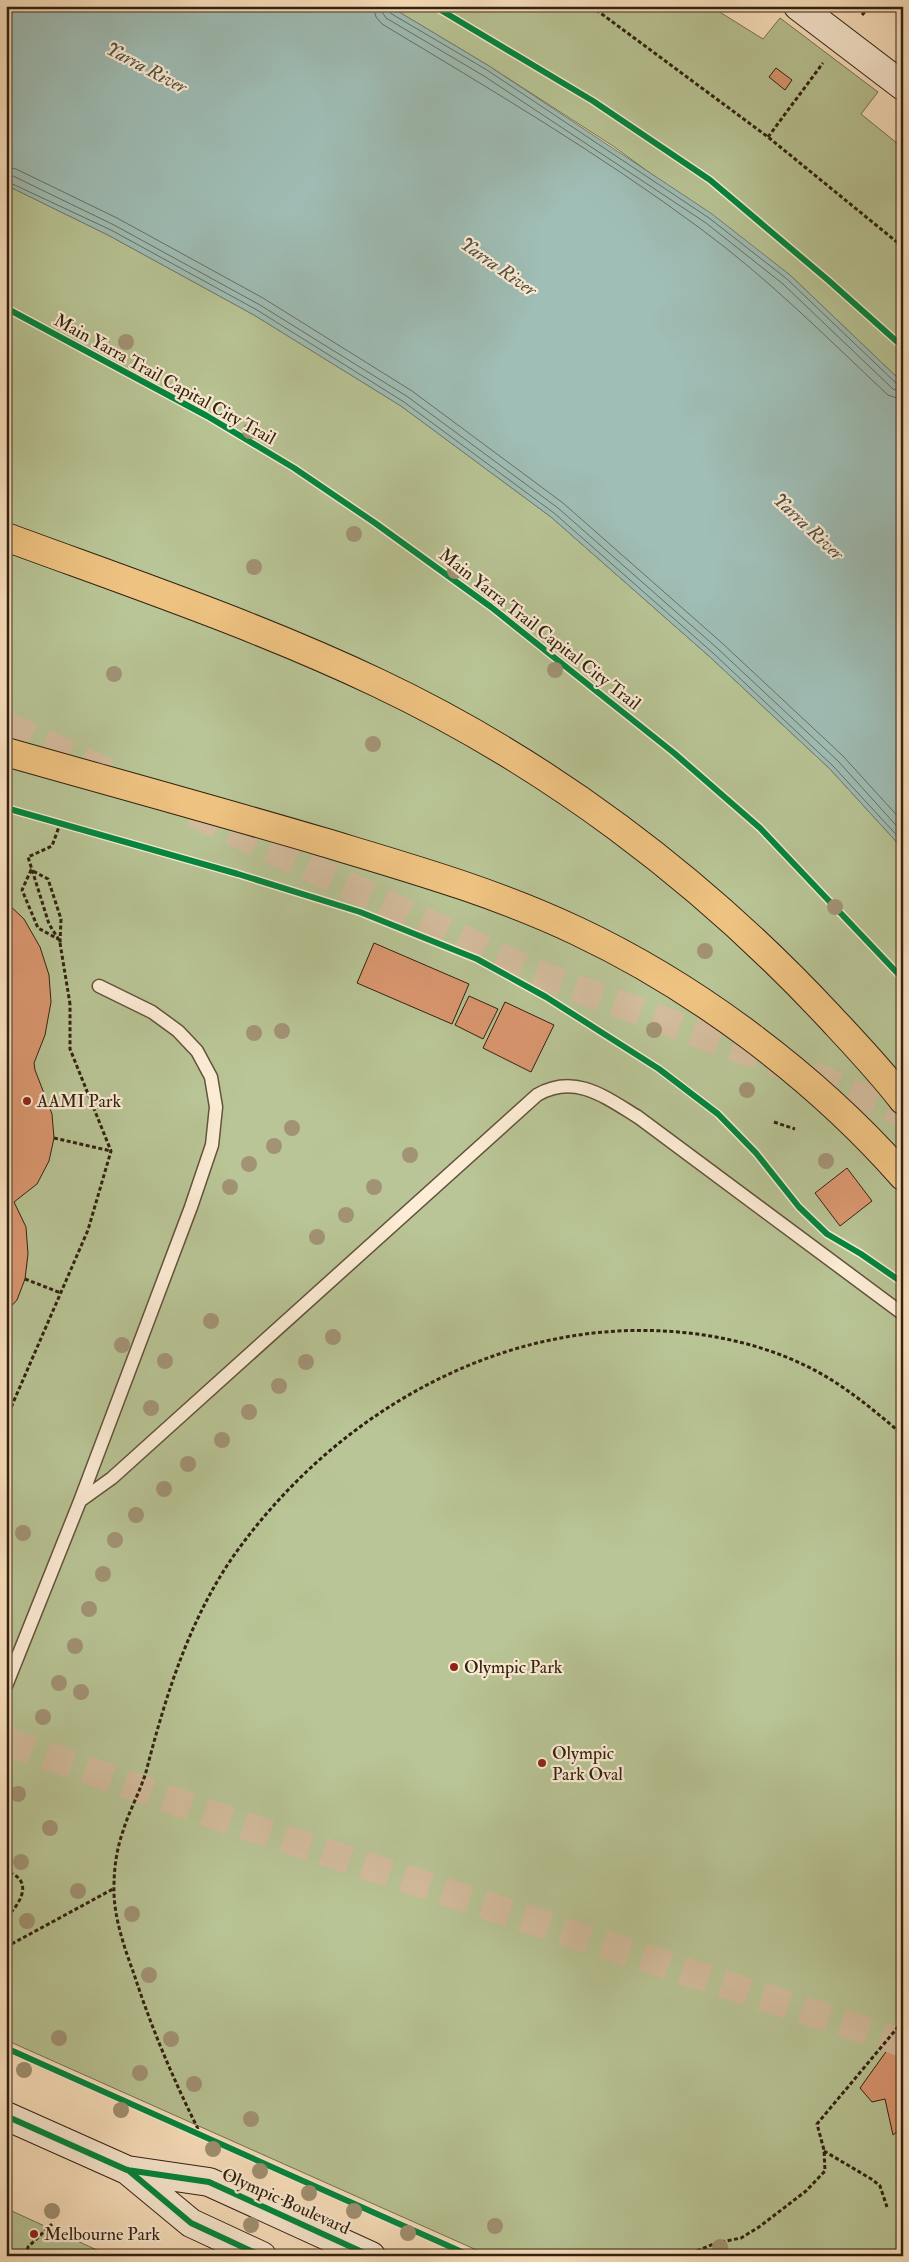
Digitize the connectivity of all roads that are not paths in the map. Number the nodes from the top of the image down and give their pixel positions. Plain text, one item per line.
1 (798, 6) edge
2 (903, 86) edge
3 (6, 537) edge
4 (6, 752) edge
5 (99, 986) dead end
6 (903, 1100) edge
7 (903, 1176) edge
8 (903, 1314) edge
9 (80, 1501) junction
10 (6, 1686) edge
11 (6, 2116) edge
12 (127, 2170) junction
13 (262, 2256) edge
14 (371, 2256) edge

1 - 2 main road
3 - 6 highway
4 - 7 highway
5 - 9 lane
8 - 9 lane
9 - 10 lane
11 - 12 main road, Olympic Boulevard
12 - 13 main road, Olympic Boulevard
12 - 14 main road, Olympic Boulevard

